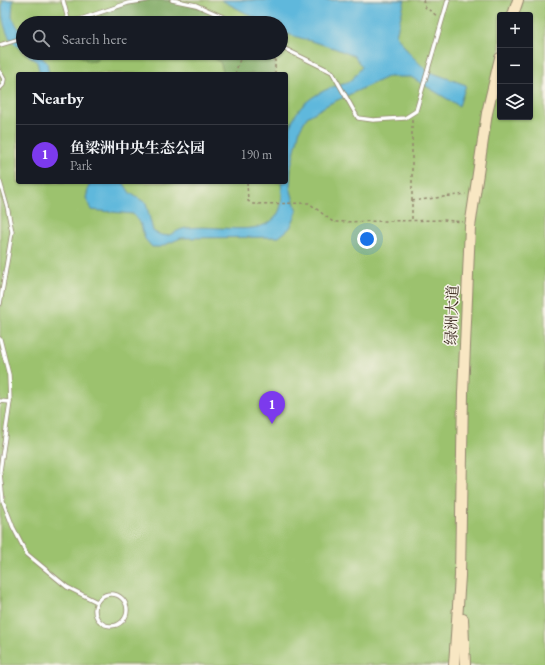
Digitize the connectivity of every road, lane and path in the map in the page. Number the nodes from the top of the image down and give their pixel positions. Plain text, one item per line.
1 (63, 0) edge
2 (147, 0) edge
3 (172, 0) edge
4 (423, 0) edge
5 (448, 0) edge
6 (518, 0) edge
7 (513, 12) edge
8 (67, 16) edge
9 (90, 16) edge
10 (221, 16) edge
11 (442, 19) junction
12 (16, 40) edge
13 (0, 45) edge
14 (288, 50) edge
15 (240, 60) edge
16 (275, 60) edge
17 (497, 71) edge
18 (0, 72) edge
19 (236, 72) edge
20 (275, 72) edge
21 (0, 88) edge
22 (412, 114) junction
23 (0, 182) edge
24 (247, 184) edge
25 (475, 193) junction
26 (412, 201) junction
27 (412, 220) junction
28 (470, 224) junction
29 (0, 304) edge
30 (0, 339) edge
31 (0, 401) edge
32 (10, 402) junction
33 (0, 471) edge
34 (0, 474) edge
35 (460, 576) junction
36 (97, 602) junction
37 (454, 665) edge
38 (465, 665) edge

1 - 8 lane
2 - 9 lane
3 - 10 lane
4 - 11 path
5 - 11 lane
6 - 7 main road
11 - 22 lane
12 - 13 lane
14 - 22 lane
15 - 19 path
16 - 20 path
17 - 25 main road, 绿洲大道
18 - 21 lane
22 - 26 path
23 - 29 lane
24 - 27 path
25 - 26 path
25 - 28 main road, 绿洲大道
26 - 27 path
27 - 28 path
28 - 35 main road, 绿洲大道
30 - 32 lane
31 - 32 lane
32 - 33 lane
34 - 36 lane
35 - 37 main road, 绿洲大道
35 - 38 main road, 绿洲大道
36 - 36 lane

